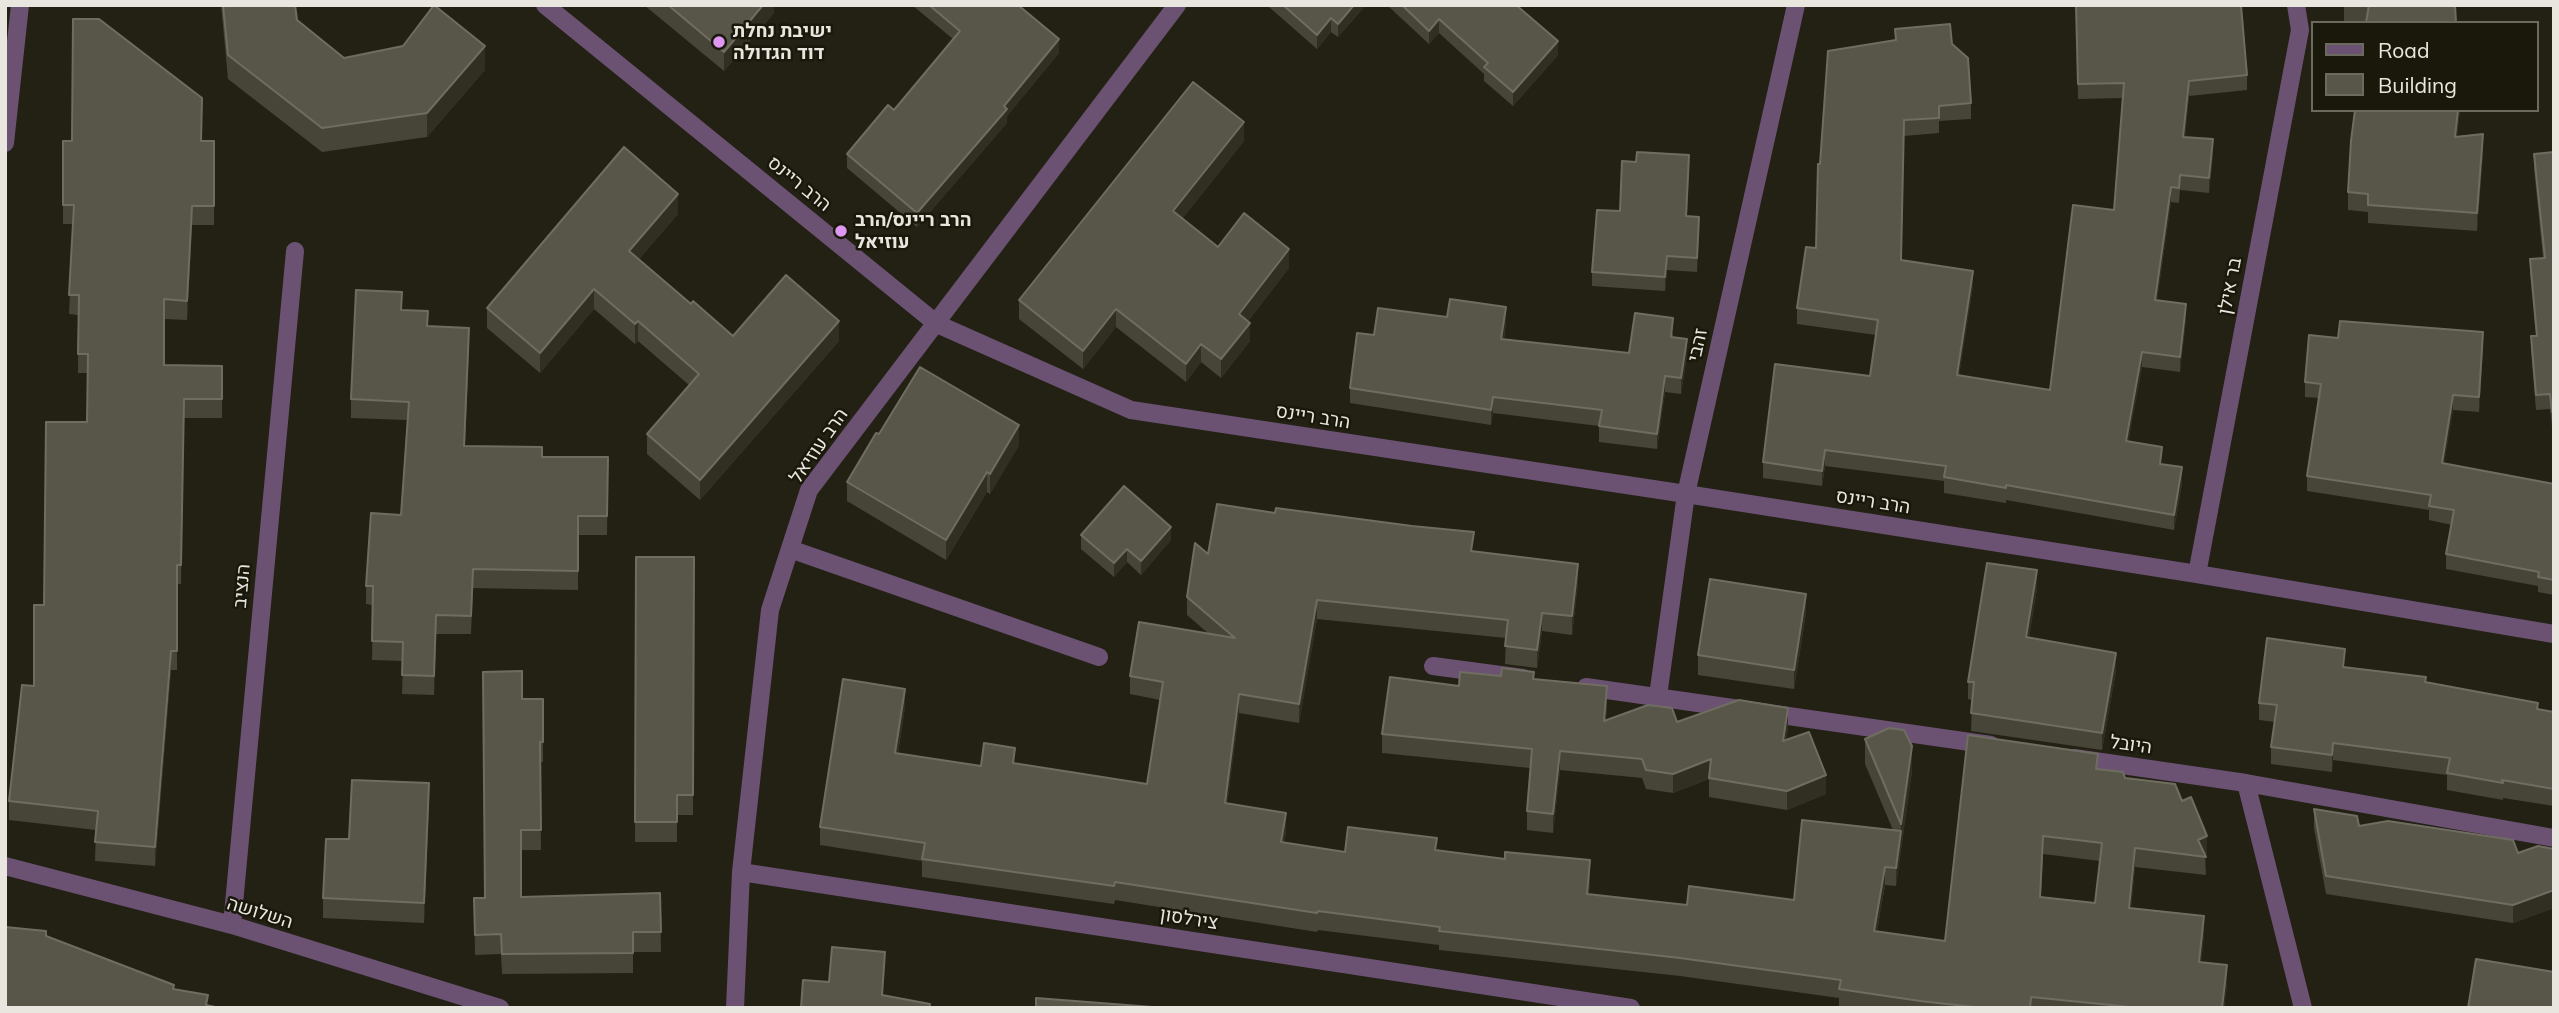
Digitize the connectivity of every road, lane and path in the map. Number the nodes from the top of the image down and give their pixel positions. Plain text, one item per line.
1 (20, 5) edge
2 (545, 5) edge
3 (1177, 5) edge
4 (1796, 5) edge
5 (2296, 5) edge
6 (5, 143) edge
7 (295, 251) dead end
8 (937, 324) junction
9 (1686, 494) junction
10 (790, 549) junction
11 (2197, 574) junction
12 (2554, 634) edge
13 (1100, 657) dead end
14 (1433, 666) dead end
15 (1539, 680) edge
16 (1565, 684) edge
17 (1658, 696) junction
18 (2014, 749) edge
19 (2055, 755) edge
20 (2246, 783) junction
21 (2554, 838) edge
22 (5, 866) edge
23 (741, 872) junction
24 (232, 925) junction
25 (440, 1000) edge
26 (500, 1008) edge
27 (734, 1008) edge
28 (1631, 1008) edge
29 (2303, 1008) edge

1 - 6 street
2 - 8 street, הרב ריינס
3 - 8 street, הרב עוזיאל
4 - 9 street, זהבי
5 - 11 street, בר אילן
7 - 24 street, הנציב
8 - 9 street, הרב ריינס
8 - 10 street, הרב עוזיאל
9 - 11 street, הרב ריינס
9 - 17 street, זהבי
10 - 13 street
10 - 23 street, הרב עוזיאל
11 - 12 street, הרב ריינס
14 - 15 street
16 - 17 street
17 - 18 street
19 - 20 street, היובל
20 - 21 street, היובל
20 - 29 street
22 - 24 street, השלושה
23 - 27 street, הרב עוזיאל
23 - 28 street, צירלסון
24 - 25 street, השלושה
25 - 26 street, השלושה

